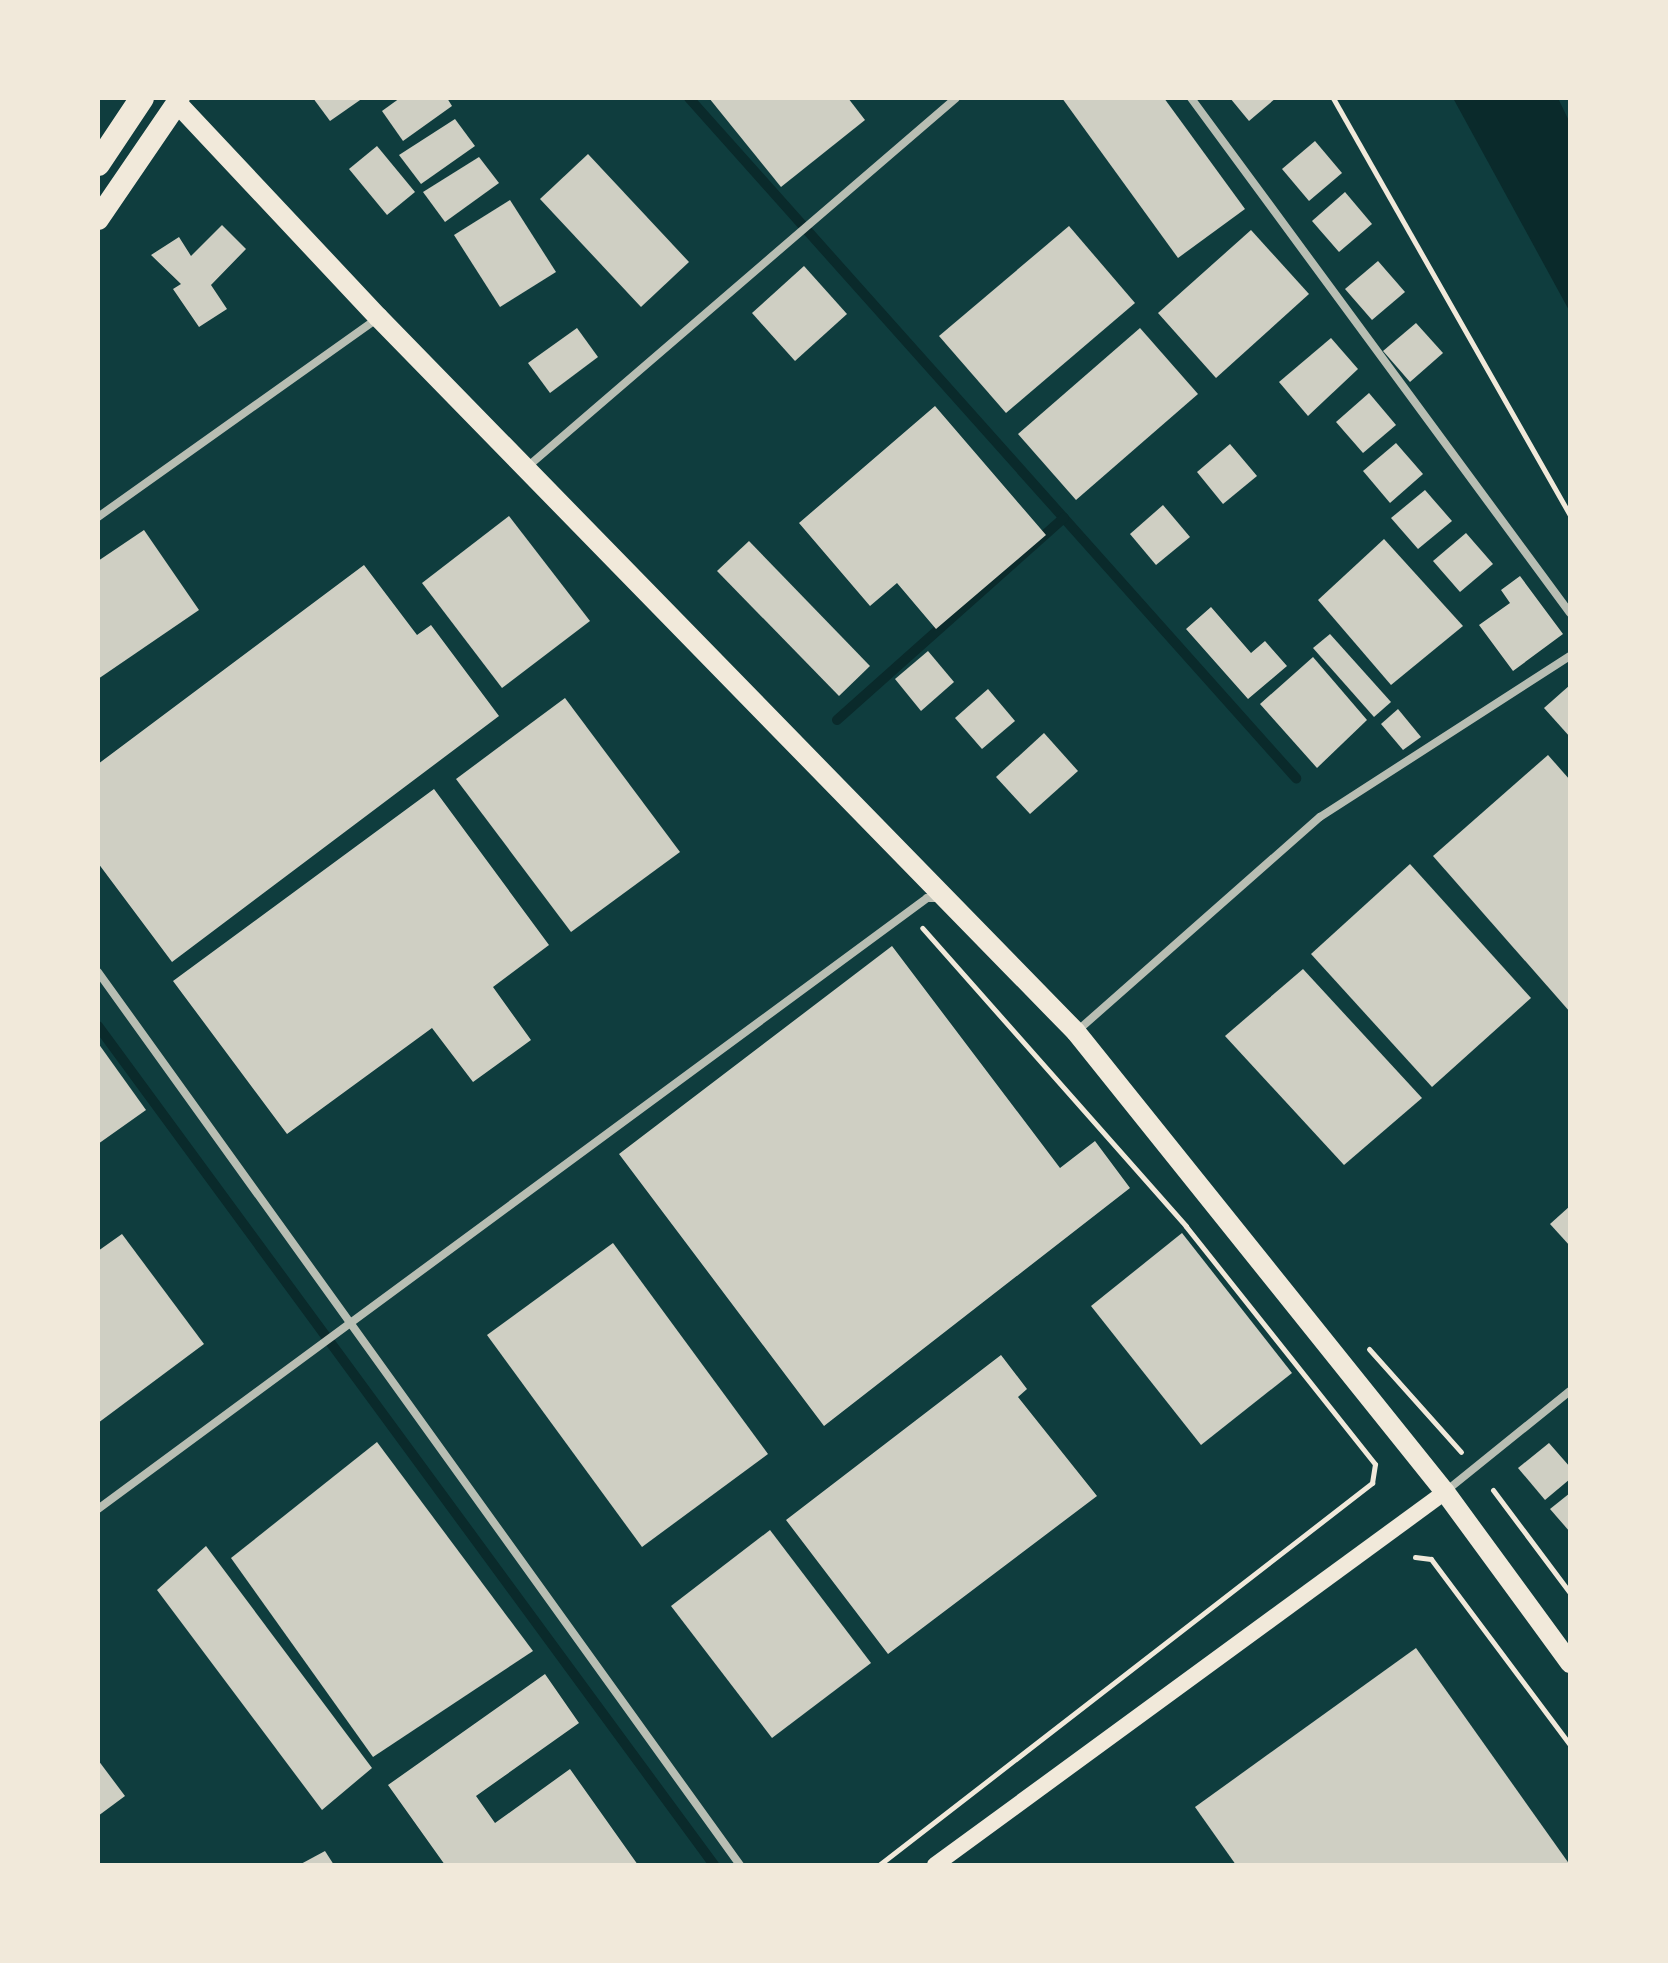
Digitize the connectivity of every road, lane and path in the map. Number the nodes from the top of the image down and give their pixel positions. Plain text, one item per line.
1 (142, 98) edge
2 (956, 98) edge
3 (1191, 98) edge
4 (1333, 98) edge
5 (176, 100) edge
6 (98, 164) edge
7 (98, 219) edge
8 (378, 317) junction
9 (526, 469) junction
10 (1570, 516) edge
11 (98, 517) edge
12 (1570, 613) edge
13 (1570, 656) edge
14 (948, 897) junction
15 (922, 928) dead end
16 (98, 972) edge
17 (1076, 1032) junction
18 (352, 1324) junction
19 (1570, 1391) edge
20 (1493, 1490) dead end
21 (1445, 1492) junction
22 (98, 1509) edge
23 (1415, 1557) dead end
24 (1570, 1593) edge
25 (1570, 1663) edge
26 (1570, 1745) edge
27 (942, 1863) edge
28 (740, 1865) edge
29 (879, 1865) edge

1 - 6 highway
2 - 9 street
3 - 12 street
4 - 10 path
5 - 7 highway
5 - 8 main road
8 - 9 main road
8 - 11 street
9 - 14 main road
13 - 17 street
14 - 17 main road
14 - 18 street
15 - 29 path
16 - 18 street
17 - 21 main road
18 - 22 street
18 - 28 street
19 - 21 street
20 - 24 path
21 - 25 main road
21 - 27 main road
23 - 26 path

